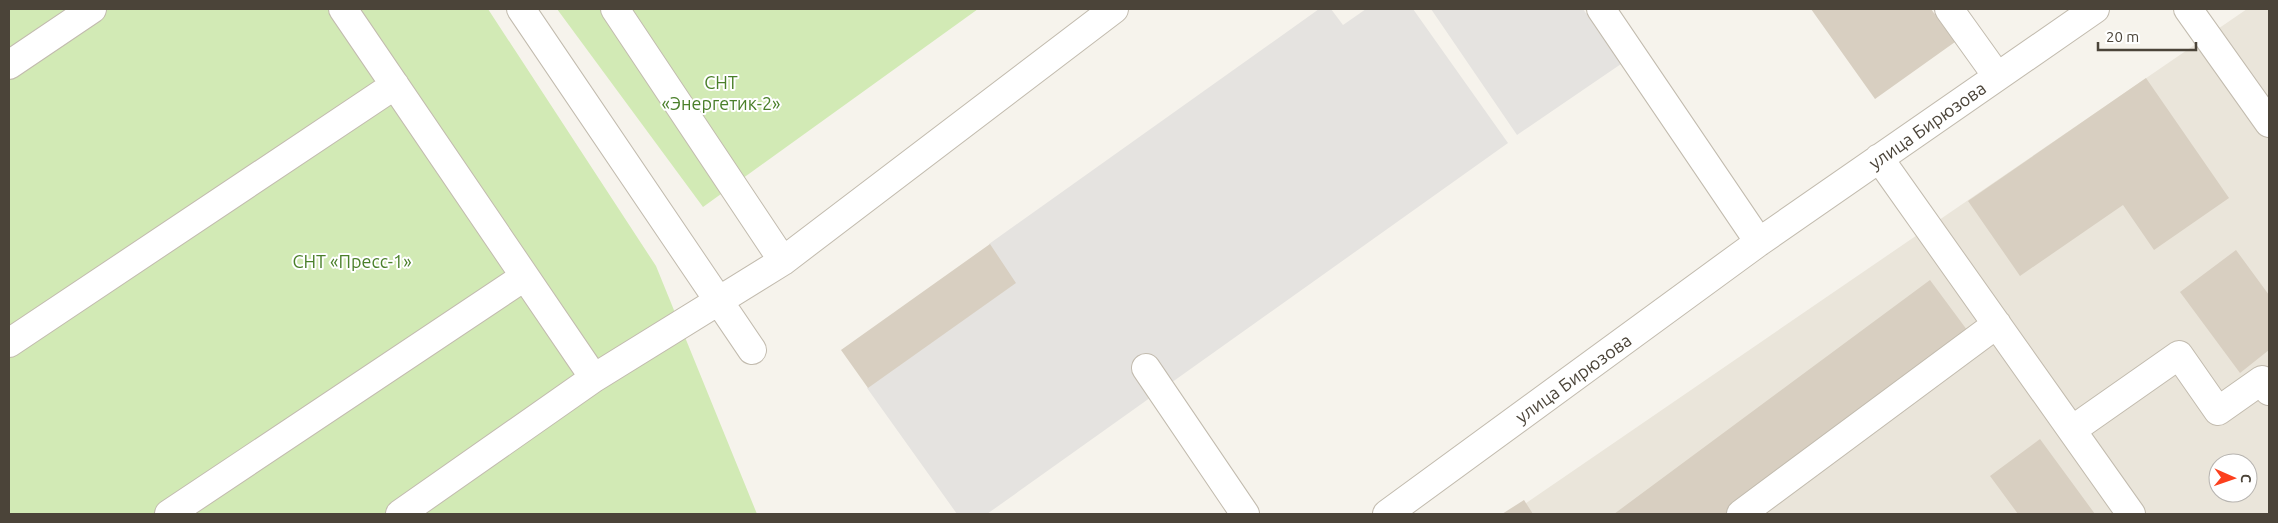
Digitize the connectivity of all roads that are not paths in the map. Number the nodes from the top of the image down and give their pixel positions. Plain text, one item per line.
1 (92, 9) edge
2 (520, 9) edge
3 (615, 9) edge
4 (1114, 9) edge
5 (1601, 9) edge
6 (1948, 9) edge
7 (2095, 9) edge
8 (2188, 9) edge
9 (347, 10) edge
10 (9, 65) edge
11 (1997, 76) junction
12 (395, 85) junction
13 (2269, 123) edge
14 (1879, 158) junction
15 (1759, 242) junction
16 (783, 261) junction
17 (524, 277) junction
18 (1997, 324) junction
19 (9, 343) edge
20 (752, 350) dead end
21 (1146, 368) dead end
22 (594, 378) junction
23 (2269, 391) edge
24 (2072, 430) junction
25 (169, 514) edge
26 (400, 514) edge
27 (1245, 514) edge
28 (1387, 514) edge
29 (1741, 514) edge
30 (2132, 514) edge

1 - 10 street
2 - 20 street
3 - 16 street
4 - 16 street
5 - 15 street
6 - 11 street
7 - 11 street, улица Бирюзова
8 - 13 street
9 - 12 street
11 - 14 street, улица Бирюзова
12 - 17 street
12 - 19 street
14 - 15 street, улица Бирюзова
14 - 18 street
15 - 28 street, улица Бирюзова
16 - 22 street
17 - 22 street
17 - 25 street
18 - 24 street
18 - 29 street
21 - 27 street
22 - 26 street
23 - 24 street
24 - 30 street

